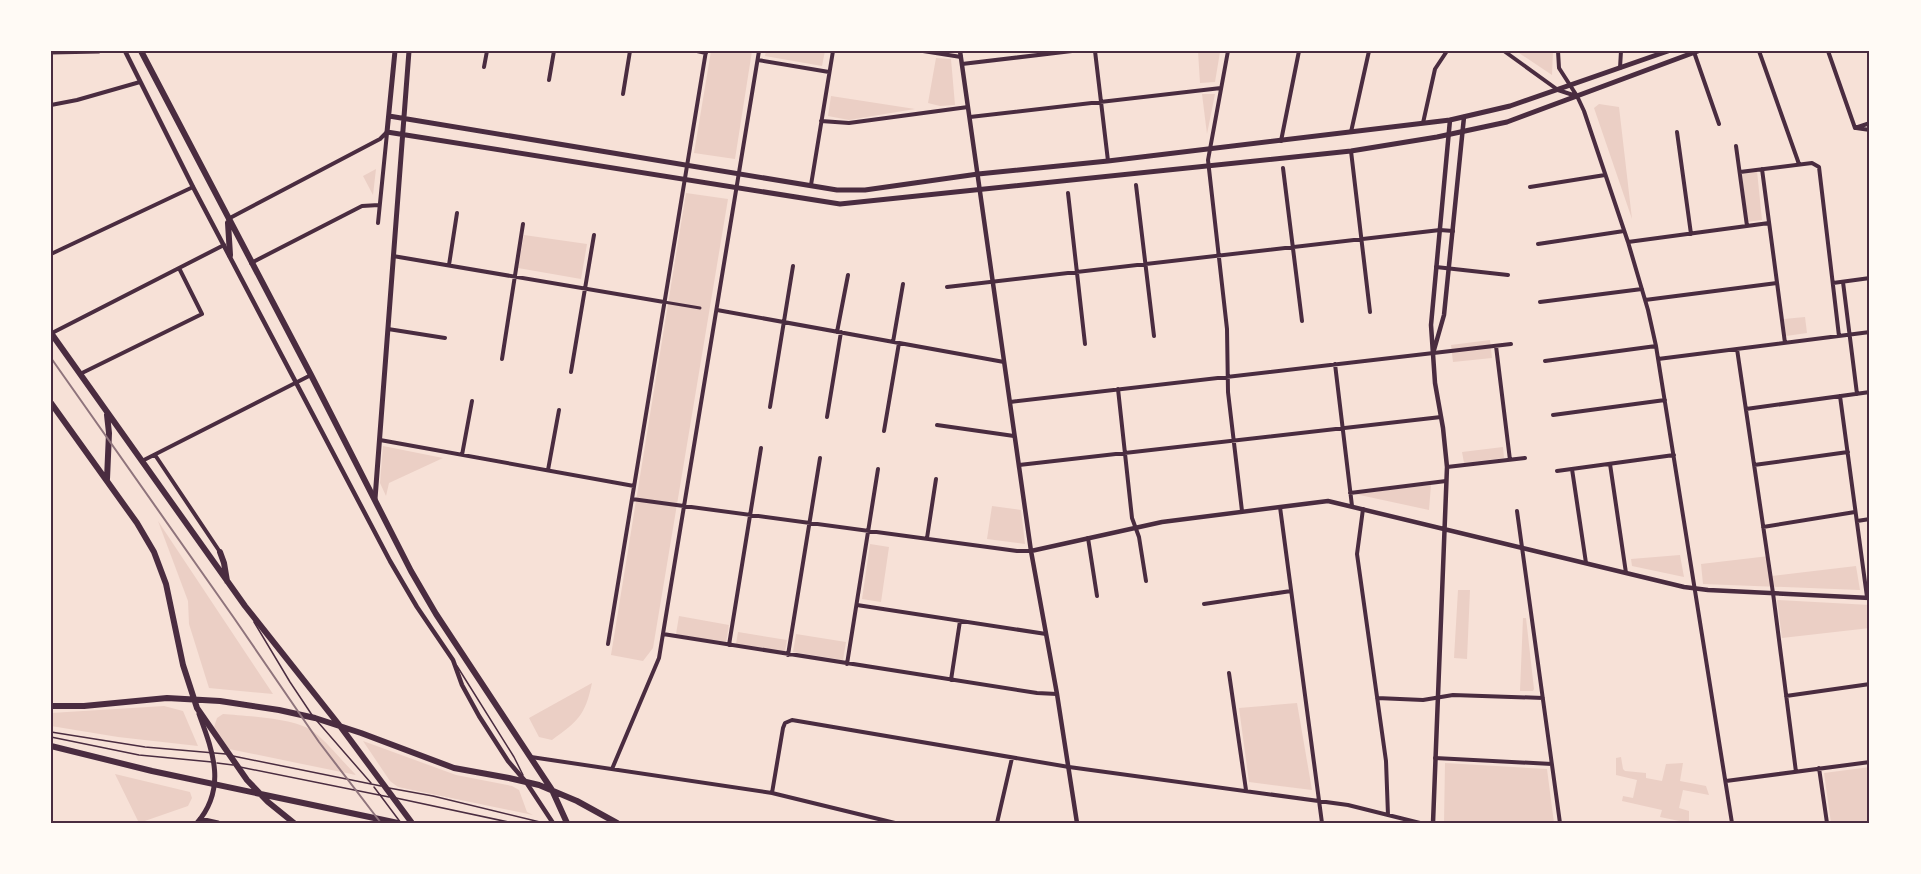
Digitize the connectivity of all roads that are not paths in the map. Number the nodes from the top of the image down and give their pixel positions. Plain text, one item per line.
1 (99, 51) edge
2 (125, 51) edge
3 (141, 51) edge
4 (395, 51) edge
5 (409, 51) edge
6 (487, 51) edge
7 (554, 51) edge
8 (630, 51) edge
9 (697, 51) edge
10 (759, 51) edge
11 (833, 51) edge
12 (923, 51) edge
13 (1020, 51) edge
14 (1072, 51) edge
15 (1095, 51) edge
16 (1228, 51) edge
17 (1299, 51) edge
18 (1369, 51) edge
19 (1447, 51) edge
20 (1504, 51) edge
21 (1558, 51) edge
22 (1621, 51) edge
23 (1668, 51) edge
24 (1759, 51) edge
25 (1828, 51) edge
26 (51, 52) edge
27 (706, 52) edge
28 (1696, 52) edge
29 (961, 54) edge
30 (1020, 57) junction
31 (758, 60) junction
32 (962, 64) junction
33 (484, 68) dead end
34 (1620, 68) junction
35 (829, 72) junction
36 (549, 80) dead end
37 (140, 82) junction
38 (1570, 86) junction
39 (1221, 88) junction
40 (1558, 90) junction
41 (623, 94) dead end
42 (1577, 96) junction
43 (1101, 102) junction
44 (51, 105) edge
45 (968, 107) junction
46 (389, 116) junction
47 (970, 117) junction
48 (1464, 117) junction
49 (403, 118) junction
50 (1450, 120) junction
51 (821, 121) junction
52 (1423, 123) junction
53 (1870, 123) edge
54 (1719, 124) dead end
55 (1855, 128) junction
56 (1870, 130) edge
57 (1463, 131) junction
58 (387, 132) junction
59 (1677, 132) dead end
60 (1350, 133) junction
61 (402, 134) junction
62 (1449, 134) junction
63 (1281, 141) junction
64 (1736, 146) dead end
65 (1209, 149) junction
66 (1351, 151) junction
67 (1108, 161) junction
68 (1799, 164) junction
69 (687, 165) junction
70 (1209, 166) junction
71 (1283, 168) dead end
72 (1762, 169) junction
73 (1740, 172) junction
74 (739, 174) junction
75 (978, 174) junction
76 (1605, 175) junction
77 (684, 180) junction
78 (1445, 184) junction
79 (811, 185) junction
80 (1136, 185) dead end
81 (1458, 186) junction
82 (193, 187) junction
83 (1530, 187) dead end
84 (736, 189) junction
85 (980, 190) junction
86 (1068, 193) dead end
87 (380, 205) junction
88 (457, 213) dead end
89 (228, 219) junction
90 (378, 223) dead end
91 (1769, 223) junction
92 (523, 224) dead end
93 (1748, 226) junction
94 (1440, 230) junction
95 (1453, 231) junction
96 (1624, 231) junction
97 (1691, 234) junction
98 (594, 235) dead end
99 (1362, 239) junction
100 (1628, 242) junction
101 (1538, 244) dead end
102 (225, 245) junction
103 (1293, 247) junction
104 (51, 254) edge
105 (230, 255) junction
106 (1219, 255) junction
107 (393, 256) junction
108 (251, 263) junction
109 (1145, 264) junction
110 (449, 265) junction
111 (794, 266) dead end
112 (1436, 267) junction
113 (179, 268) junction
114 (1449, 269) junction
115 (1077, 272) junction
116 (848, 275) dead end
117 (1508, 275) dead end
118 (515, 276) junction
119 (1870, 279) edge
120 (994, 282) junction
121 (1843, 282) junction
122 (1777, 283) junction
123 (1833, 283) junction
124 (903, 284) dead end
125 (947, 287) dead end
126 (585, 288) junction
127 (1642, 290) junction
128 (1645, 300) junction
129 (664, 302) junction
130 (1540, 302) dead end
131 (700, 308) dead end
132 (717, 310) junction
133 (1370, 312) dead end
134 (1302, 321) dead end
135 (784, 322) junction
136 (387, 329) junction
137 (839, 332) junction
138 (1870, 332) edge
139 (51, 333) edge
140 (1850, 334) junction
141 (1154, 336) dead end
142 (1839, 336) junction
143 (445, 338) dead end
144 (893, 342) junction
145 (899, 343) junction
146 (1785, 343) junction
147 (1085, 344) dead end
148 (1511, 344) dead end
149 (1496, 346) junction
150 (1656, 346) junction
151 (1737, 349) junction
152 (1433, 353) junction
153 (502, 359) dead end
154 (1658, 359) junction
155 (1545, 361) dead end
156 (1004, 362) junction
157 (1335, 364) junction
158 (571, 372) dead end
159 (80, 374) junction
160 (311, 375) junction
161 (1228, 376) junction
162 (297, 382) junction
163 (1118, 389) junction
164 (1870, 392) edge
165 (1857, 394) junction
166 (1840, 396) junction
167 (1665, 400) junction
168 (472, 401) dead end
169 (1010, 402) junction
170 (51, 403) edge
171 (770, 407) dead end
172 (1746, 409) junction
173 (559, 410) dead end
174 (106, 411) junction
175 (1553, 415) dead end
176 (827, 417) dead end
177 (1441, 417) junction
178 (938, 425) dead end
179 (1342, 428) junction
180 (884, 431) dead end
181 (1014, 436) junction
182 (379, 440) junction
183 (1234, 441) junction
184 (762, 448) dead end
185 (1848, 452) junction
186 (1124, 453) junction
187 (154, 455) junction
188 (462, 455) junction
189 (1674, 455) junction
190 (820, 458) dead end
191 (1525, 458) dead end
192 (1510, 460) junction
193 (142, 462) junction
194 (1610, 464) junction
195 (1019, 465) junction
196 (1754, 465) junction
197 (1447, 467) junction
198 (878, 469) dead end
199 (1572, 469) junction
200 (548, 470) junction
201 (1557, 471) dead end
202 (936, 479) dead end
203 (1446, 481) junction
204 (108, 482) junction
205 (634, 486) junction
206 (1350, 493) junction
207 (375, 499) junction
208 (632, 499) junction
209 (684, 506) junction
210 (1280, 506) junction
211 (1352, 506) junction
212 (1363, 508) junction
213 (1242, 511) junction
214 (1517, 511) dead end
215 (1856, 512) junction
216 (751, 515) junction
217 (1870, 519) edge
218 (1857, 521) junction
219 (809, 523) junction
220 (1135, 527) junction
221 (1763, 527) junction
222 (1445, 529) junction
223 (868, 531) junction
224 (927, 538) junction
225 (1088, 538) junction
226 (1521, 547) junction
227 (1031, 551) junction
228 (220, 552) joint
229 (1586, 563) junction
230 (1626, 573) junction
231 (227, 581) junction
232 (1146, 581) dead end
233 (1695, 589) junction
234 (1291, 591) junction
235 (1773, 593) junction
236 (1097, 596) dead end
237 (1868, 598) edge
238 (1204, 604) dead end
239 (857, 605) junction
240 (245, 606) junction
241 (960, 621) junction
242 (663, 634) junction
243 (1047, 634) junction
244 (608, 645) dead end
245 (729, 645) junction
246 (788, 655) junction
247 (453, 660) junction
248 (847, 664) junction
249 (1229, 674) dead end
250 (951, 680) junction
251 (1870, 684) edge
252 (1057, 694) junction
253 (1786, 696) junction
254 (1377, 698) junction
255 (1438, 698) junction
256 (1543, 698) junction
257 (194, 700) junction
258 (51, 706) edge
259 (197, 708) junction
260 (315, 718) junction
261 (340, 726) junction
262 (51, 732) edge
263 (51, 737) edge
264 (51, 746) edge
265 (213, 752) junction
266 (228, 755) junction
267 (531, 757) junction
268 (1012, 758) junction
269 (1435, 758) junction
270 (1870, 762) edge
271 (215, 763) junction
272 (1552, 764) junction
273 (236, 766) junction
274 (1069, 767) junction
275 (1819, 768) junction
276 (612, 769) junction
277 (1796, 771) junction
278 (1726, 781) junction
279 (526, 782) junction
280 (214, 785) junction
281 (372, 785) junction
282 (386, 787) junction
283 (552, 790) junction
284 (1246, 790) junction
285 (772, 793) junction
286 (260, 794) junction
287 (381, 796) junction
288 (394, 798) junction
289 (1319, 801) junction
290 (1388, 815) junction
291 (1398, 817) junction
292 (199, 821) edge
293 (883, 822) edge
294 (218, 823) edge
295 (294, 823) edge
296 (400, 823) edge
297 (412, 823) edge
298 (513, 823) edge
299 (544, 823) edge
300 (553, 823) edge
301 (567, 823) edge
302 (617, 823) edge
303 (895, 823) edge
304 (997, 823) edge
305 (1077, 823) edge
306 (1322, 823) edge
307 (1398, 823) edge
308 (1420, 823) edge
309 (1432, 823) edge
310 (1560, 823) edge
311 (1732, 823) edge
312 (1827, 823) edge

1 - 26 main road
2 - 37 street
3 - 89 main road
4 - 46 main road
5 - 49 main road
6 - 33 street
7 - 36 street
8 - 41 street
9 - 27 street
10 - 31 street
11 - 35 street
12 - 29 street
13 - 30 street
14 - 30 street
15 - 43 street
16 - 39 street
17 - 63 street
18 - 60 street
19 - 52 street
20 - 40 street
21 - 38 street
22 - 34 street
23 - 34 main road
24 - 68 street
25 - 55 street
27 - 69 street
28 - 42 main road
28 - 54 street
29 - 32 street
30 - 32 street
31 - 35 street
31 - 74 street
32 - 45 street
34 - 38 main road
35 - 51 street
37 - 44 street
37 - 82 street
38 - 40 main road
38 - 42 street
39 - 43 street
39 - 65 street
40 - 42 street
40 - 48 main road
42 - 57 main road
42 - 76 street
43 - 47 street
43 - 67 street
45 - 47 street
45 - 51 street
46 - 49 main road
46 - 58 main road
47 - 75 street
48 - 50 main road
48 - 57 street
49 - 61 main road
49 - 69 main road
50 - 52 main road
50 - 62 street
51 - 79 street
52 - 60 main road
53 - 55 street
55 - 56 street
57 - 62 main road
57 - 81 street
58 - 61 main road
58 - 87 street
58 - 89 street
59 - 97 street
60 - 63 main road
61 - 77 main road
61 - 107 main road
62 - 66 main road
62 - 78 street
63 - 65 main road
64 - 73 street
65 - 67 main road
65 - 70 street
66 - 70 main road
66 - 99 street
67 - 75 main road
68 - 72 street
68 - 123 street
69 - 74 main road
69 - 77 street
70 - 85 main road
70 - 106 street
71 - 103 street
72 - 73 street
72 - 91 street
73 - 93 street
74 - 79 main road
74 - 84 street
75 - 79 main road
75 - 85 street
76 - 83 street
76 - 96 street
77 - 84 main road
77 - 129 street
78 - 81 street
78 - 94 street
80 - 109 street
81 - 95 street
82 - 102 street
82 - 104 street
84 - 85 main road
84 - 132 street
85 - 120 street
86 - 115 street
87 - 90 street
87 - 108 street
88 - 110 street
89 - 105 main road
89 - 108 main road
91 - 93 street
91 - 122 street
92 - 118 street
93 - 97 street
94 - 95 street
94 - 99 street
94 - 112 street
95 - 114 street
96 - 100 street
96 - 101 street
97 - 100 street
98 - 126 street
99 - 103 street
99 - 133 street
100 - 127 street
102 - 105 street
102 - 113 street
103 - 106 street
103 - 134 street
105 - 162 street
106 - 109 street
106 - 161 street
107 - 110 street
107 - 136 main road
108 - 160 main road
109 - 115 street
109 - 141 street
110 - 118 street
111 - 135 street
112 - 114 street
112 - 152 street
113 - 139 street
113 - 159 street
114 - 117 street
114 - 152 street
115 - 120 street
115 - 147 street
116 - 137 street
118 - 126 street
118 - 153 street
119 - 121 street
120 - 125 street
120 - 156 street
121 - 123 street
121 - 140 street
122 - 128 street
122 - 146 street
123 - 142 street
124 - 144 street
126 - 129 street
126 - 158 street
127 - 128 street
127 - 130 street
128 - 150 street
129 - 131 street
129 - 205 street
132 - 135 street
132 - 209 street
135 - 137 street
135 - 171 street
136 - 143 street
136 - 182 main road
137 - 144 street
137 - 176 street
138 - 140 street
139 - 159 main road
140 - 142 street
140 - 165 street
142 - 146 street
144 - 145 street
145 - 156 street
145 - 180 street
146 - 151 street
148 - 149 street
149 - 152 street
149 - 192 street
150 - 154 street
150 - 155 street
151 - 154 street
151 - 172 street
152 - 157 street
152 - 177 street
154 - 167 street
156 - 169 street
157 - 161 street
157 - 179 street
159 - 174 main road
160 - 162 street
160 - 207 main road
161 - 163 street
161 - 183 street
162 - 187 street
162 - 247 street
163 - 169 street
163 - 186 street
164 - 165 street
165 - 166 street
166 - 172 street
166 - 185 street
167 - 175 street
167 - 189 street
168 - 188 street
169 - 181 street
170 - 204 main road
172 - 196 street
173 - 200 street
174 - 193 main road
174 - 204 main road
177 - 179 street
177 - 197 street
178 - 181 street
179 - 183 street
179 - 206 street
181 - 195 street
182 - 188 street
182 - 207 main road
183 - 186 street
183 - 213 street
184 - 216 street
185 - 196 street
185 - 215 street
186 - 195 street
186 - 220 street
187 - 193 street
187 - 228 street
188 - 200 street
189 - 194 street
189 - 233 street
190 - 219 street
191 - 192 street
192 - 197 street
193 - 231 main road
194 - 199 street
194 - 230 street
195 - 227 street
196 - 221 street
197 - 203 street
198 - 223 street
199 - 201 street
199 - 229 street
200 - 205 street
202 - 224 street
203 - 206 street
203 - 222 street
204 - 257 main road
205 - 208 street
206 - 211 street
207 - 267 main road
208 - 209 street
208 - 244 street
209 - 216 street
209 - 242 street
210 - 211 street
210 - 213 street
210 - 234 street
211 - 212 street
212 - 222 street
212 - 254 street
213 - 220 street
214 - 226 street
215 - 218 street
215 - 221 street
216 - 219 street
216 - 245 street
217 - 218 street
218 - 237 street
219 - 223 street
219 - 246 street
220 - 225 street
220 - 232 street
221 - 235 street
222 - 226 street
222 - 255 street
223 - 224 street
223 - 239 street
224 - 227 street
225 - 227 street
225 - 236 street
226 - 229 street
226 - 256 street
227 - 243 street
228 - 231 main road
229 - 230 street
230 - 233 street
231 - 240 main road
233 - 235 street
233 - 278 street
234 - 238 street
234 - 289 street
235 - 237 street
235 - 253 street
239 - 241 street
239 - 248 street
240 - 260 lane
240 - 261 main road
241 - 243 street
241 - 250 street
242 - 245 street
242 - 276 street
243 - 252 street
245 - 246 street
246 - 248 street
247 - 279 lane
247 - 279 street
248 - 250 street
249 - 284 street
250 - 252 street
251 - 253 street
252 - 274 street
253 - 277 street
254 - 255 street
254 - 290 street
255 - 256 street
255 - 269 street
256 - 272 street
257 - 258 main road
257 - 259 main road
257 - 260 main road
259 - 265 main road
259 - 266 main road
260 - 261 main road
260 - 281 lane
261 - 279 main road
261 - 282 main road
262 - 265 lane
263 - 271 lane
264 - 280 main road
265 - 266 lane
265 - 271 main road
266 - 273 main road
266 - 281 lane
267 - 276 street
267 - 283 main road
268 - 274 street
268 - 285 street
268 - 304 street
269 - 272 street
269 - 309 street
270 - 275 street
271 - 273 lane
271 - 280 main road
272 - 310 street
273 - 286 main road
273 - 287 lane
274 - 284 street
274 - 305 street
275 - 277 street
275 - 312 street
276 - 285 street
277 - 278 street
278 - 311 street
279 - 283 main road
279 - 300 street
280 - 286 main road
280 - 292 main road
281 - 282 lane
281 - 287 lane
282 - 288 main road
282 - 299 lane
283 - 301 main road
283 - 302 main road
284 - 289 street
285 - 293 street
286 - 295 main road
286 - 296 main road
287 - 288 lane
287 - 296 lane
288 - 297 main road
288 - 298 lane
289 - 290 street
289 - 306 street
290 - 291 street
291 - 307 street
291 - 308 street
292 - 294 main road
293 - 303 street

